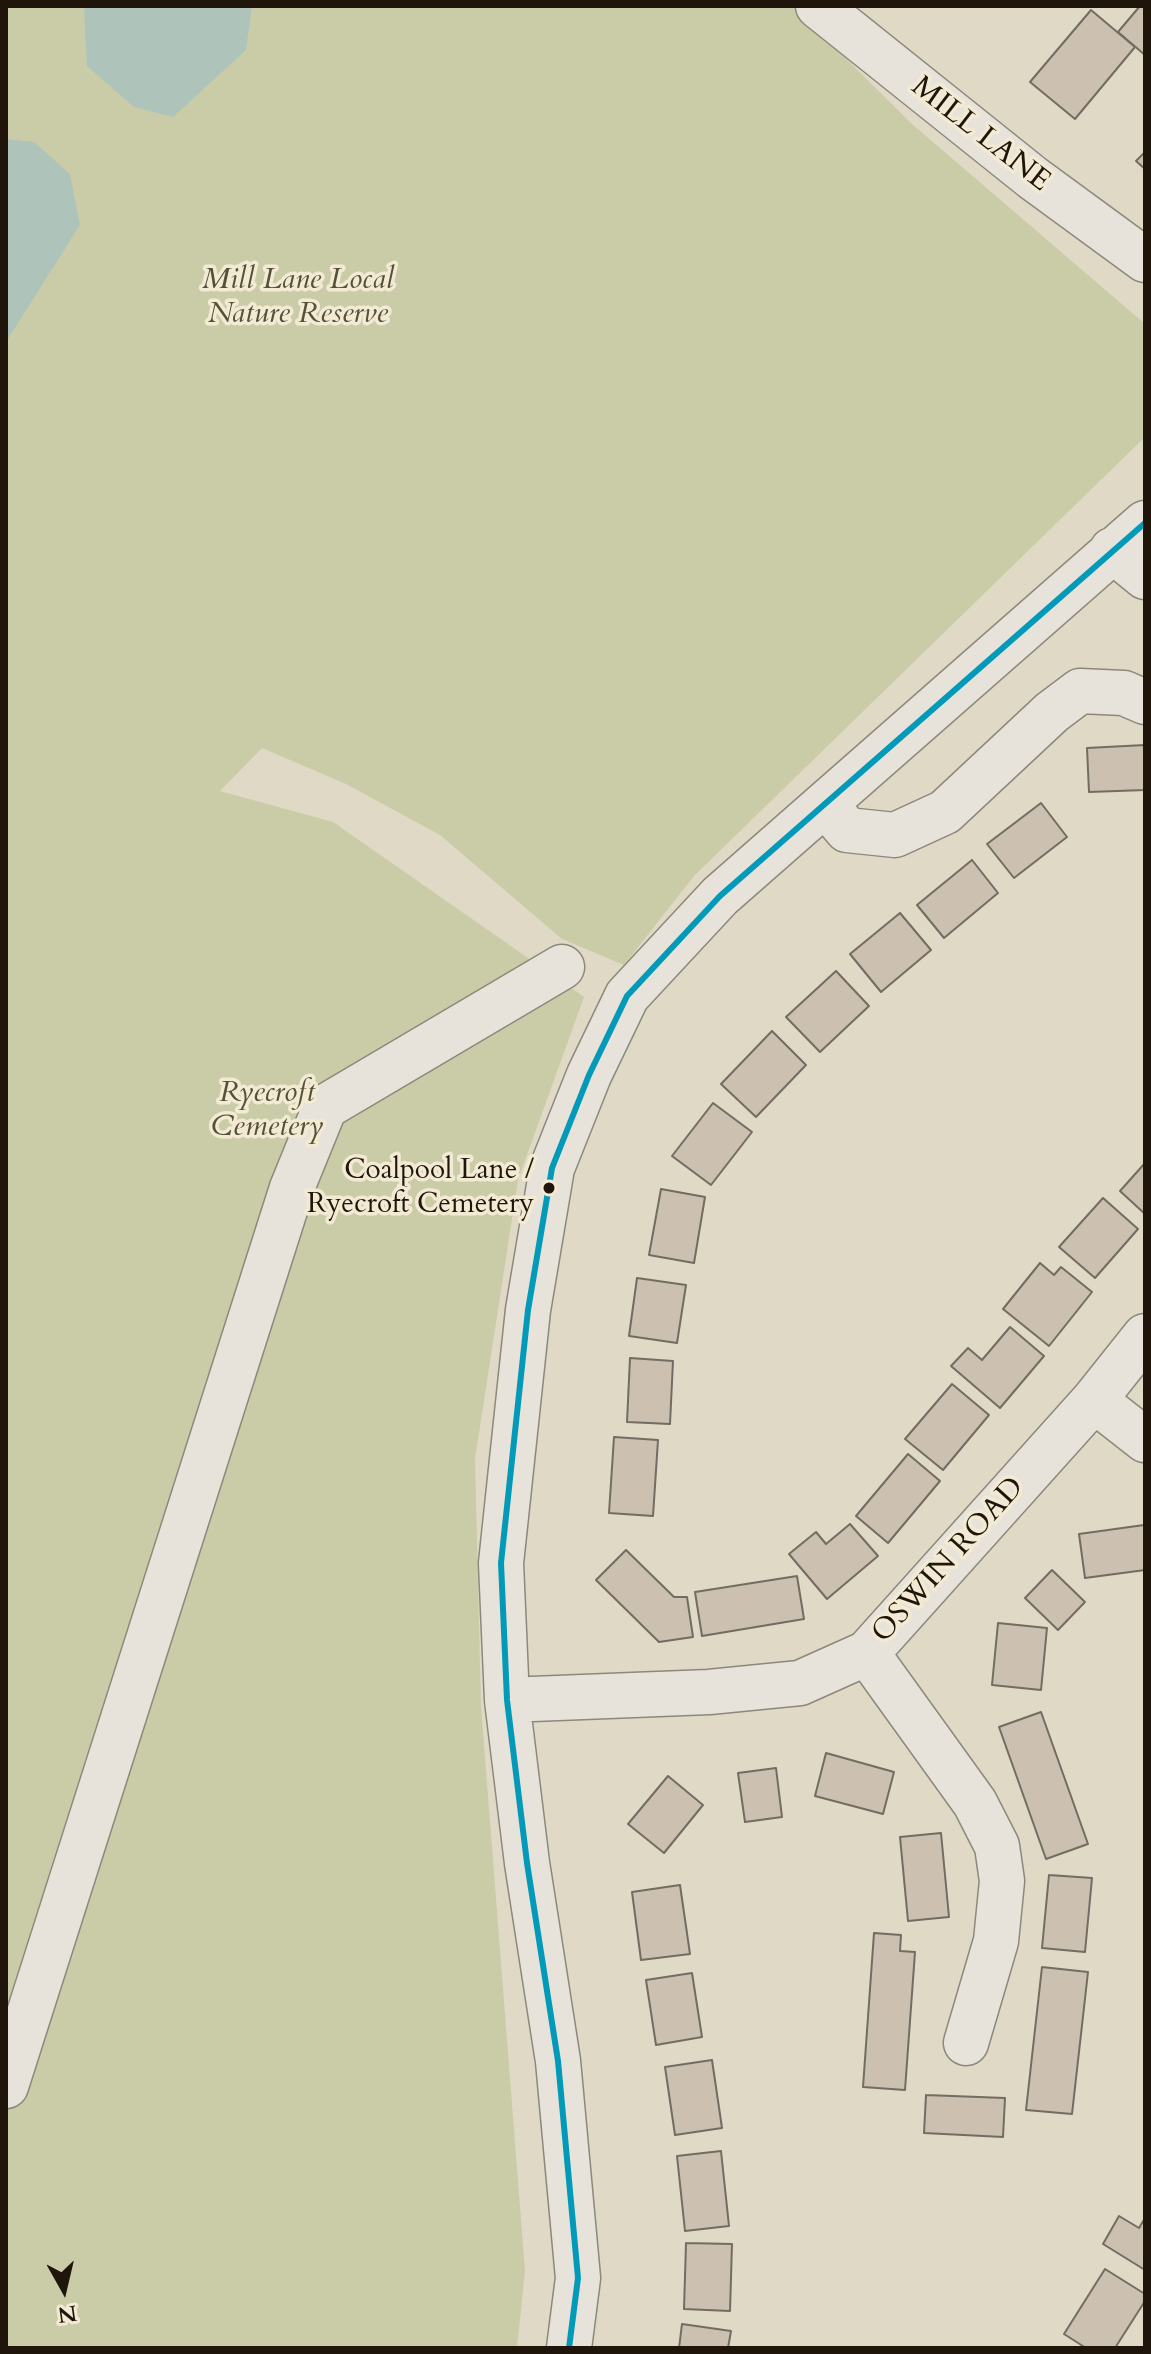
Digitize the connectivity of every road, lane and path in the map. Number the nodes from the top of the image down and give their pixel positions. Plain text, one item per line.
1 (818, 6) edge
2 (1145, 260) edge
3 (1134, 550) edge
4 (1145, 702) edge
5 (825, 804) junction
6 (562, 967) dead end
7 (1145, 1336) edge
8 (1094, 1400) junction
9 (1145, 1440) edge
10 (867, 1653) junction
11 (507, 1700) junction
12 (966, 2043) dead end
13 (6, 2086) edge
14 (569, 2348) edge

1 - 2 street, MILL LANE
3 - 5 street
4 - 5 street
5 - 11 street
6 - 13 street
7 - 8 street, OSWIN ROAD
8 - 9 street
8 - 10 street, OSWIN ROAD
10 - 11 street, OSWIN ROAD
10 - 12 street
11 - 14 street

